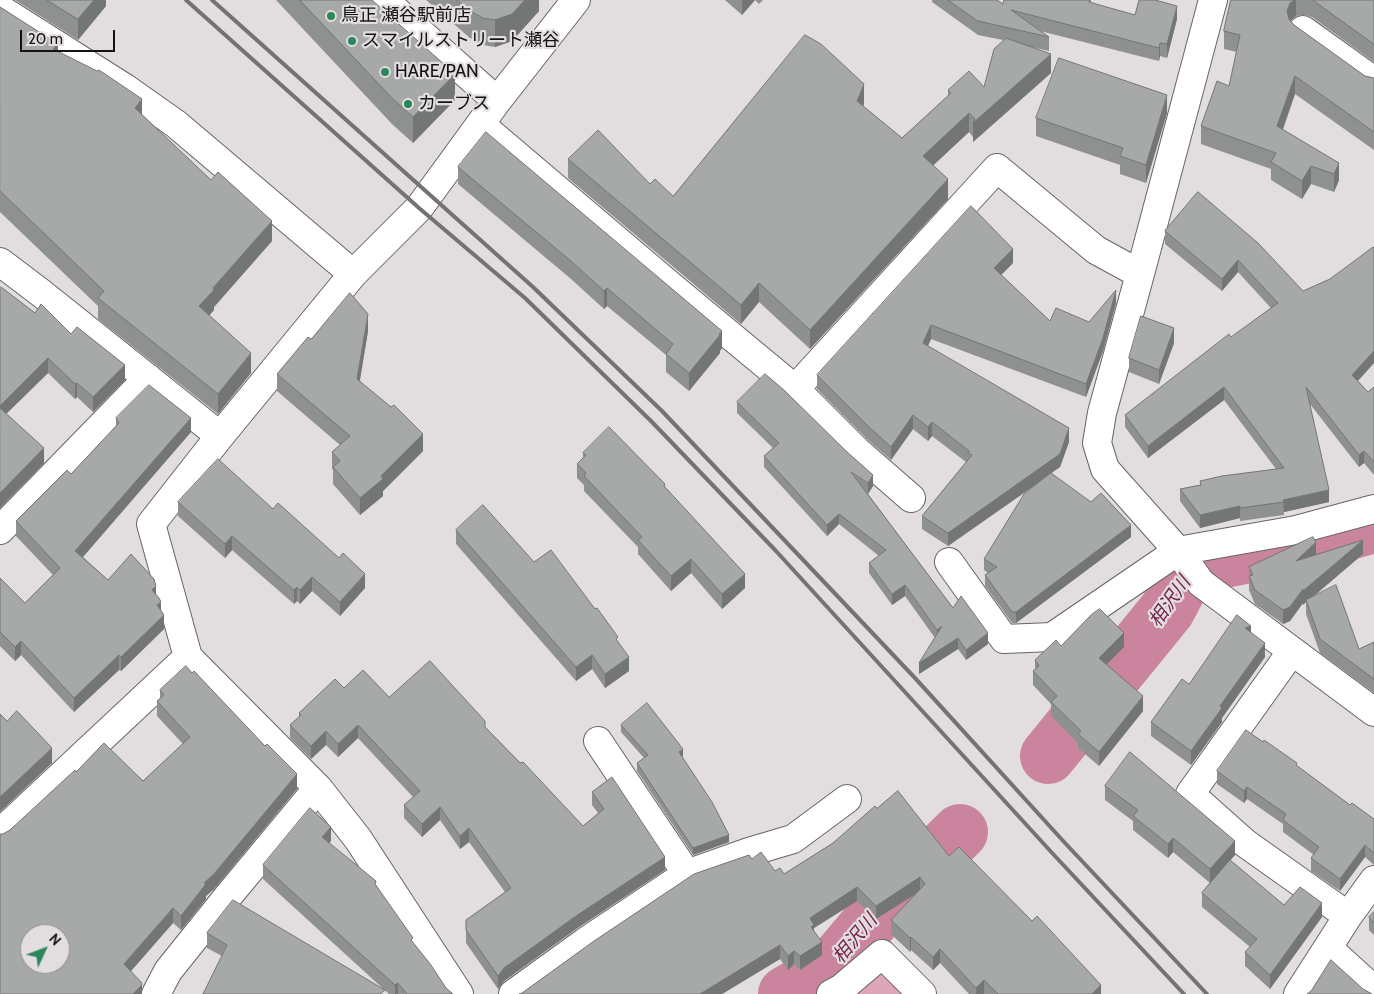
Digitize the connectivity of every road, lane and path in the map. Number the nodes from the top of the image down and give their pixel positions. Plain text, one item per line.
1 (384, 0) edge
2 (576, 0) edge
3 (1213, 0) edge
4 (0, 9) edge
5 (1303, 30) edge
6 (1374, 80) edge
7 (497, 101) junction
8 (481, 125) junction
9 (0, 262) edge
10 (353, 274) junction
11 (1140, 274) junction
12 (148, 378) junction
13 (795, 389) junction
14 (220, 436) junction
15 (911, 498) dead end
16 (1374, 509) edge
17 (0, 530) edge
18 (949, 562) dead end
19 (1188, 565) junction
20 (1292, 651) junction
21 (188, 657) junction
22 (1374, 712) edge
23 (598, 741) dead end
24 (318, 788) junction
25 (847, 799) dead end
26 (0, 833) edge
27 (687, 874) junction
28 (1374, 880) edge
29 (1348, 916) junction
30 (1328, 948) junction
31 (1374, 990) edge
32 (156, 994) edge
33 (459, 994) edge
34 (513, 994) edge
35 (831, 994) edge
36 (922, 994) edge
37 (1298, 994) edge

1 - 7 street
2 - 7 street
3 - 11 street
4 - 10 street
5 - 6 street
7 - 8 street
8 - 10 street
8 - 13 street
9 - 12 street
10 - 14 street
11 - 13 street
11 - 19 street
12 - 14 street
12 - 17 street
13 - 15 street
14 - 21 street
16 - 19 street
18 - 19 street
19 - 20 street
20 - 22 street
20 - 29 street
21 - 24 street
21 - 26 street
23 - 27 street
24 - 32 street
24 - 33 street
25 - 27 street
27 - 34 street
28 - 29 street
29 - 30 street
30 - 31 street
30 - 37 street
35 - 36 street

